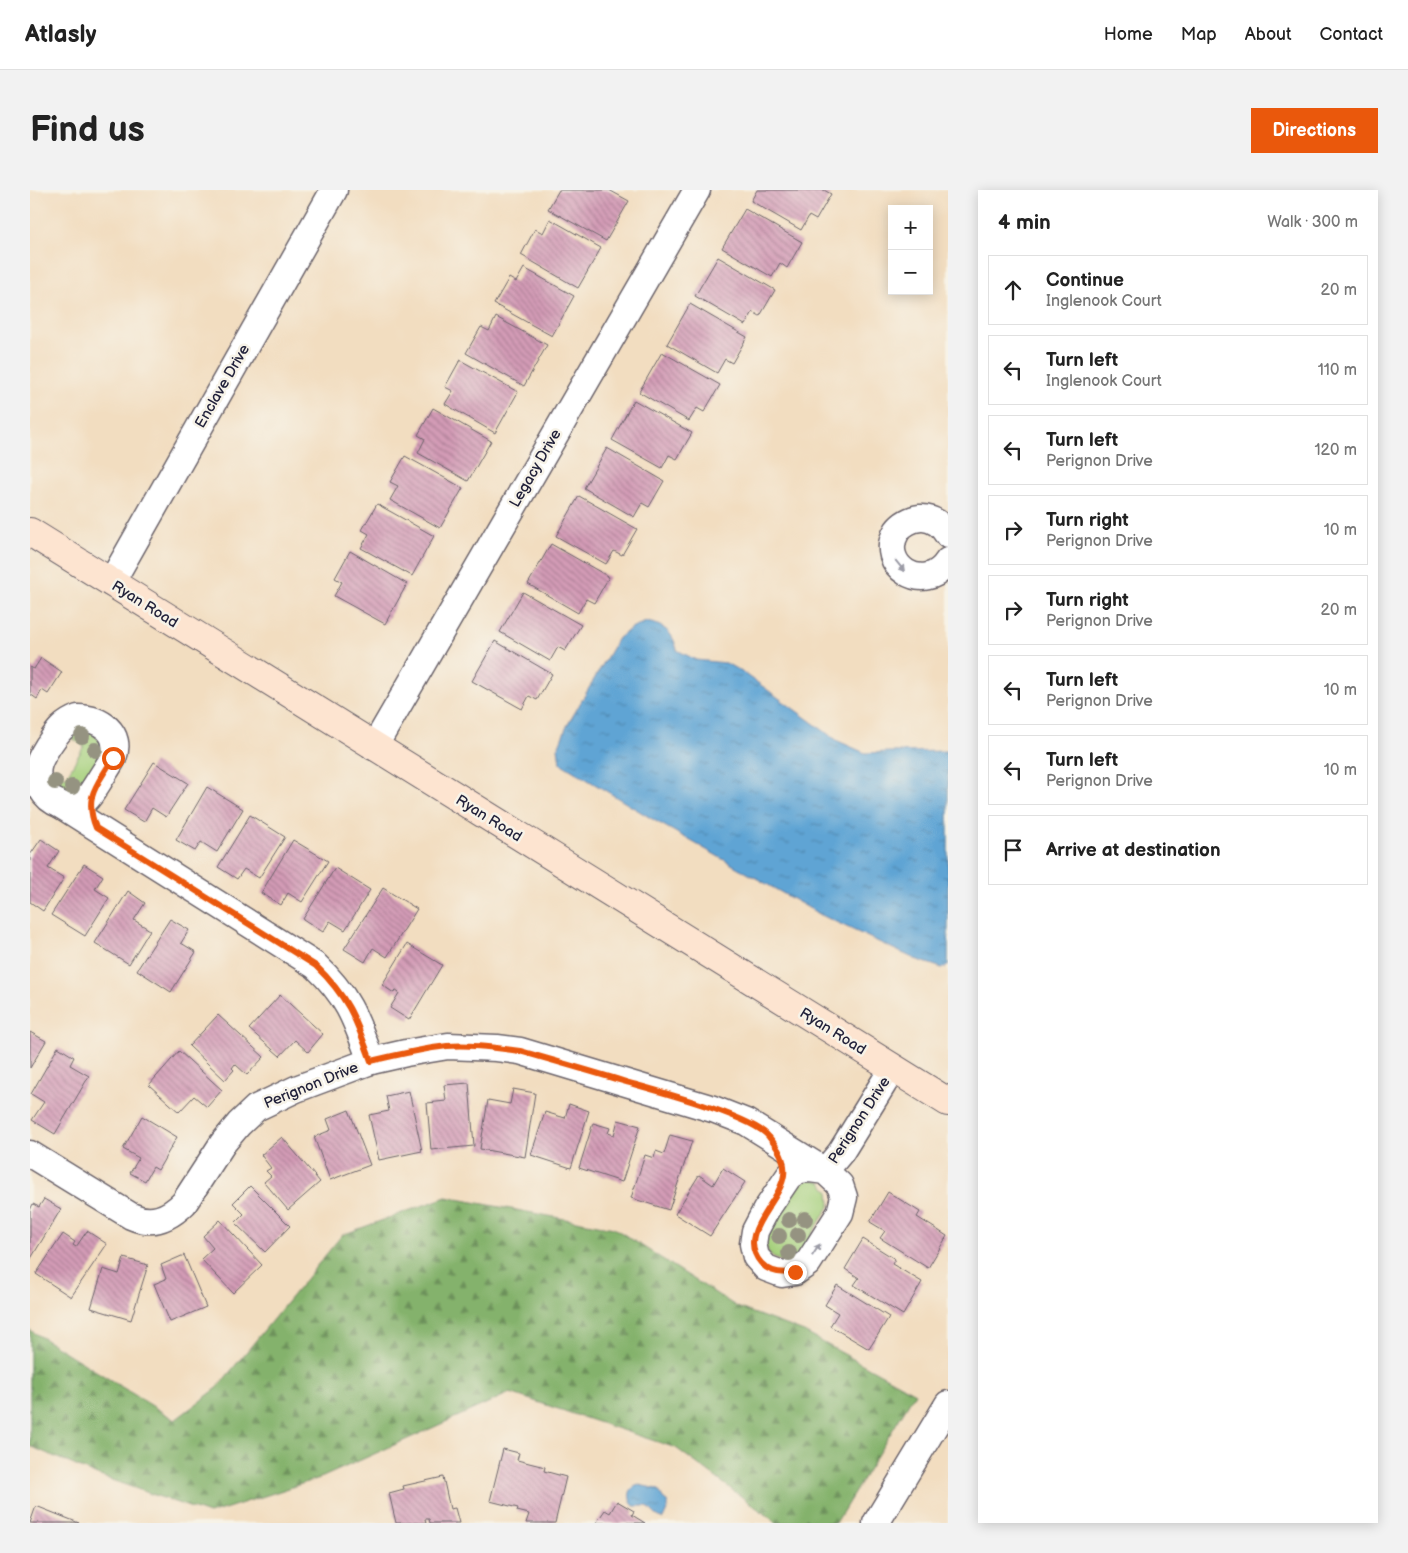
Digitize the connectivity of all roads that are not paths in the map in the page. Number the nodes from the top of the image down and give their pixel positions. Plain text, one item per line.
1 (334, 190) edge
2 (697, 190) edge
3 (945, 522) edge
4 (30, 532) edge
5 (948, 561) edge
6 (111, 583) junction
7 (374, 747) junction
8 (96, 786) junction
9 (56, 802) junction
10 (96, 828) junction
11 (371, 1061) junction
12 (893, 1068) junction
13 (948, 1102) edge
14 (768, 1134) junction
15 (30, 1154) edge
16 (825, 1171) junction
17 (782, 1186) junction
18 (948, 1404) edge
19 (876, 1523) edge

1 - 6 street, Enclave Drive
2 - 7 street, Legacy Drive
3 -> 5 street
4 - 6 main road, Ryan Road
6 - 7 main road, Ryan Road
7 - 12 main road, Ryan Road
8 - 9 street
8 - 9 street
8 - 10 street
9 - 10 street
10 - 11 street
11 - 14 street, Perignon Drive
11 - 15 street, Perignon Drive
12 - 13 main road, Ryan Road
12 - 16 street, Perignon Drive
14 - 16 street, Perignon Drive
14 - 17 street, Perignon Drive
16 - 17 street, Perignon Drive
17 -> 16 street, Perignon Drive
18 - 19 street

